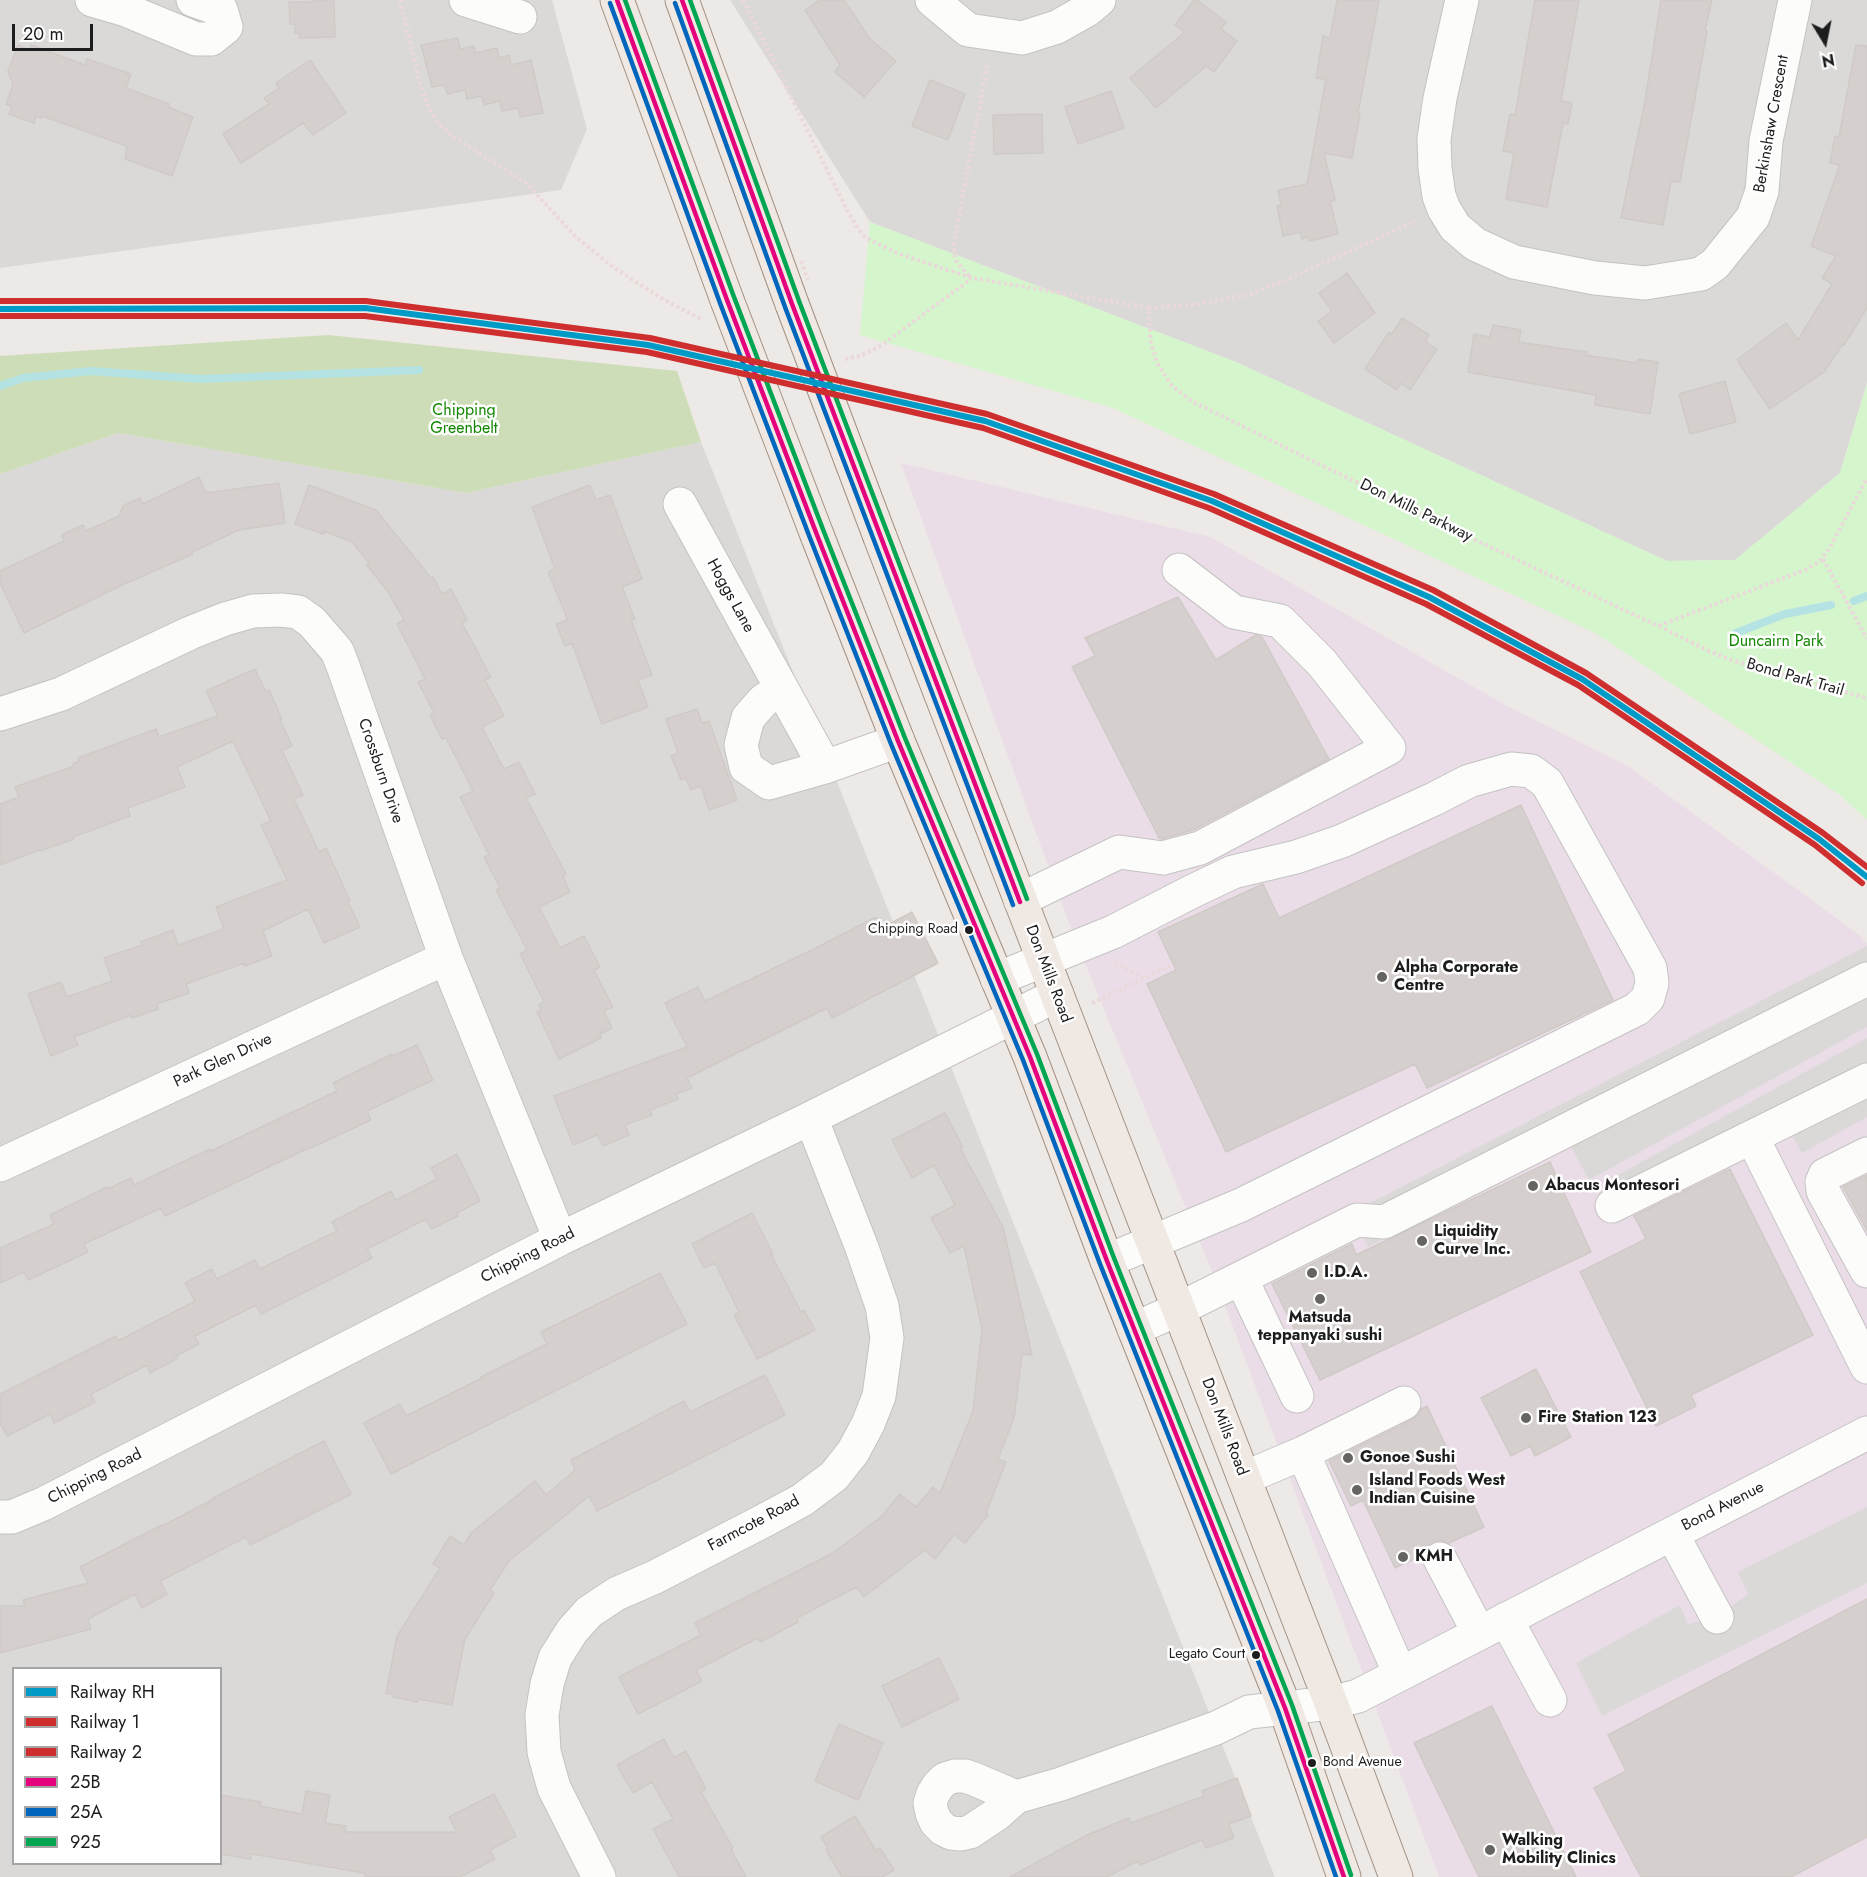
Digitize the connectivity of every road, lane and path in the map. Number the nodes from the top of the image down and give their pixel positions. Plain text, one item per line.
1 (92, 0) edge
2 (194, 0) edge
3 (400, 0) edge
4 (466, 0) edge
5 (617, 0) edge
6 (682, 0) edge
7 (743, 0) edge
8 (932, 0) edge
9 (1099, 0) edge
10 (1462, 0) edge
11 (1795, 0) edge
12 (131, 5) edge
13 (520, 17) dead end
14 (993, 34) junction
15 (534, 192) dead end
16 (1444, 209) junction
17 (972, 278) junction
18 (1149, 308) junction
19 (1867, 478) edge
20 (680, 504) dead end
21 (1823, 559) junction
22 (1179, 570) dead end
23 (1658, 626) junction
24 (1867, 639) edge
25 (780, 689) junction
26 (1867, 698) edge
27 (0, 714) edge
28 (898, 741) junction
29 (825, 766) junction
30 (1020, 900) junction
31 (446, 958) junction
32 (1043, 962) junction
33 (1173, 964) dead end
34 (997, 979) junction
35 (1867, 979) edge
36 (1057, 995) junction
37 (1088, 1005) dead end
38 (1013, 1017) junction
39 (1867, 1080) edge
40 (811, 1118) junction
41 (1752, 1137) junction
42 (1867, 1154) edge
43 (0, 1165) edge
44 (1612, 1206) dead end
45 (560, 1239) junction
46 (1153, 1243) junction
47 (1107, 1261) junction
48 (1867, 1271) edge
49 (1241, 1278) junction
50 (1179, 1309) junction
51 (1134, 1329) junction
52 (1867, 1367) edge
53 (1297, 1396) dead end
54 (1404, 1403) dead end
55 (1865, 1438) edge
56 (1303, 1453) junction
57 (1244, 1478) junction
58 (0, 1517) edge
59 (1672, 1534) junction
60 (1440, 1559) dead end
61 (1717, 1617) dead end
62 (1493, 1626) junction
63 (1400, 1674) junction
64 (1550, 1700) dead end
65 (1331, 1702) junction
66 (1285, 1708) junction
67 (1016, 1797) dead end
68 (599, 1877) edge
69 (1344, 1877) edge
70 (1396, 1877) edge

1 - 12 street
2 - 12 street
3 - 15 path
4 - 13 street
5 - 28 main road, bridge
6 - 30 main road, Don Mills Road, bridge
7 - 17 path
8 - 14 street
9 - 14 street
10 - 16 street, Berkinshaw Crescent
11 - 16 street, Berkinshaw Crescent
14 - 17 path
16 - 18 path
17 - 18 path
18 - 23 path, Don Mills Parkway
19 - 21 path
20 - 25 street, Hoggs Lane
21 - 23 path
21 - 24 path
22 - 30 street
23 - 26 path, Bond Park Trail
25 - 29 street, Hoggs Lane
25 - 29 street
27 - 31 street, Crossburn Drive
28 - 29 street
28 - 34 main road
30 - 32 main road, Don Mills Road
31 - 43 street, Park Glen Drive
31 - 45 street, Crossburn Drive
32 - 34 street
32 - 36 main road, Don Mills Road
32 - 46 street
33 - 37 path
34 - 38 main road
35 - 49 street
36 - 38 street, Chipping Road
36 - 46 main road, Don Mills Road
38 - 40 street, Chipping Road
38 - 47 main road
39 - 41 street
40 - 45 street, Chipping Road
40 - 68 street, Farmcote Road
41 - 44 street
41 - 52 street
42 - 48 street
45 - 58 street, Chipping Road
46 - 47 street
46 - 50 main road, Don Mills Road
47 - 51 main road
49 - 50 street
49 - 53 street
50 - 51 street
50 - 57 main road, Don Mills Road
51 - 66 main road
54 - 56 street
55 - 59 street, Bond Avenue
56 - 57 street
56 - 63 street
57 - 65 main road, Don Mills Road
59 - 61 street
59 - 62 street, Bond Avenue
60 - 62 street
62 - 63 street, Bond Avenue
62 - 64 street
63 - 65 street, Bond Avenue
65 - 66 street, Bond Avenue
65 - 70 main road, Don Mills Road
66 - 67 street
66 - 69 main road

